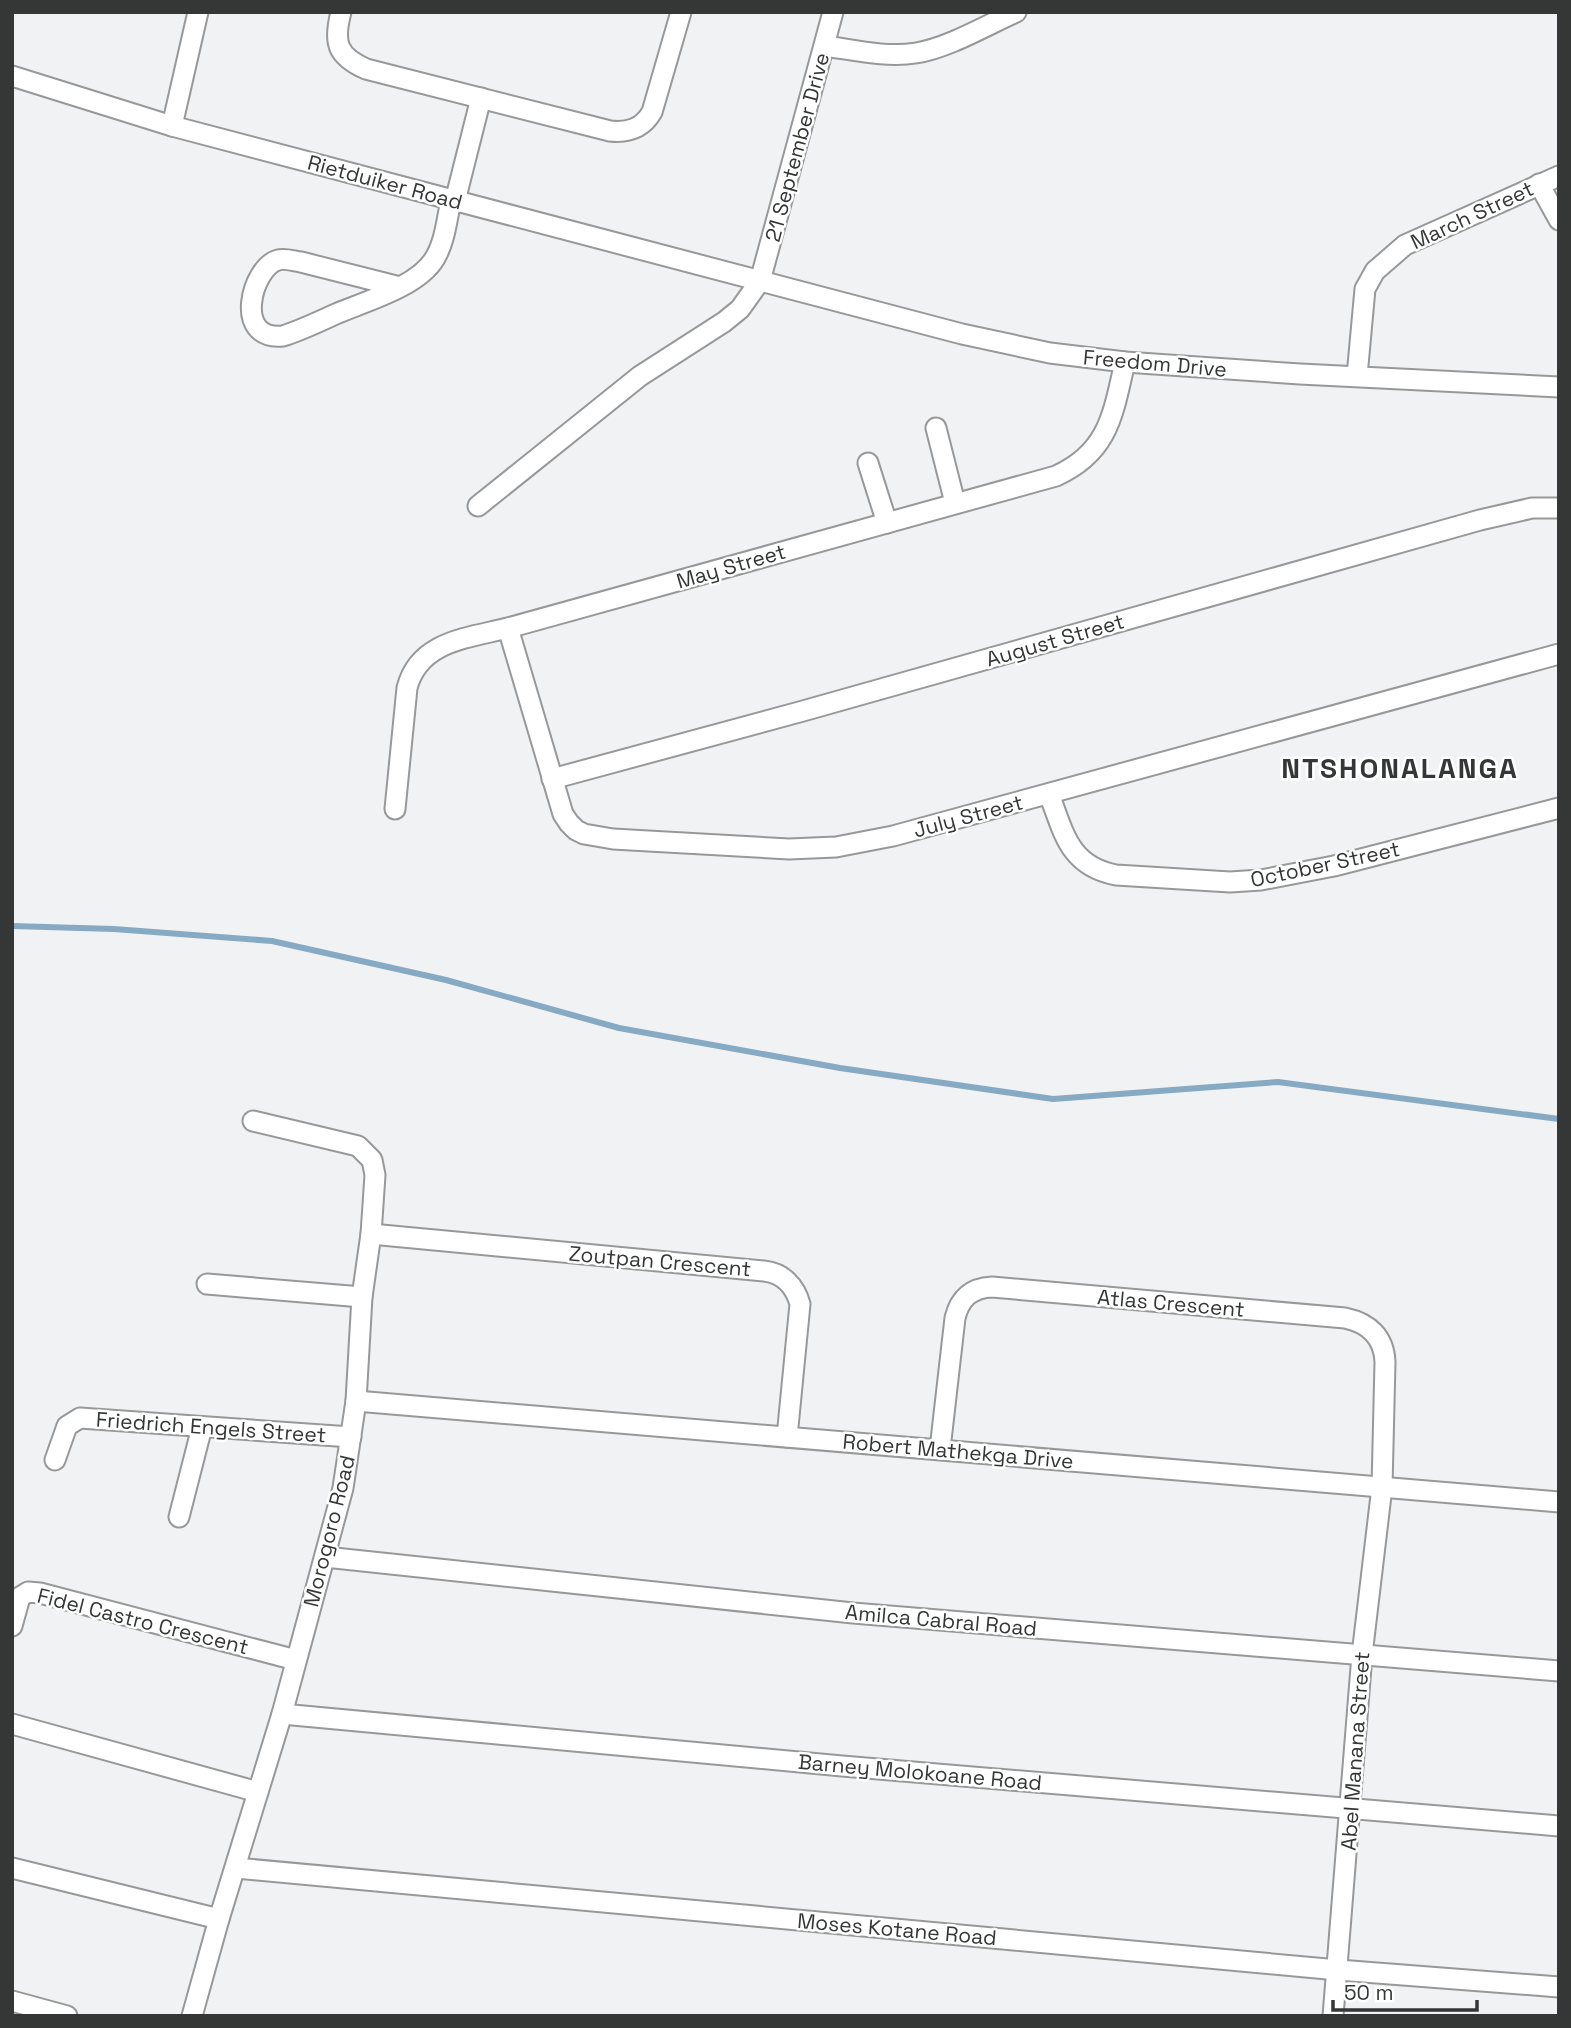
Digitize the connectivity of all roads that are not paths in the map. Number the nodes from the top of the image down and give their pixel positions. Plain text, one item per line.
1 (198, 12) edge
2 (341, 12) edge
3 (681, 12) edge
4 (833, 12) edge
5 (1016, 12) edge
6 (825, 46) junction
7 (12, 76) edge
8 (481, 98) junction
9 (172, 126) junction
10 (1559, 176) edge
11 (1539, 184) junction
12 (453, 201) junction
13 (1559, 220) edge
14 (760, 281) junction
15 (400, 287) junction
16 (1125, 362) junction
17 (1357, 376) junction
18 (1559, 387) edge
19 (936, 428) dead end
20 (868, 463) dead end
21 (956, 503) junction
22 (478, 506) dead end
23 (1559, 508) edge
24 (887, 523) junction
25 (508, 628) junction
26 (1559, 654) edge
27 (552, 779) junction
28 (1049, 794) junction
29 (1559, 808) edge
30 (395, 809) dead end
31 (253, 1121) dead end
32 (371, 1234) junction
33 (208, 1284) dead end
34 (362, 1297) junction
35 (356, 1401) junction
36 (202, 1427) junction
37 (351, 1437) junction
38 (787, 1437) junction
39 (940, 1449) junction
40 (55, 1460) dead end
41 (1382, 1487) junction
42 (1559, 1502) edge
43 (179, 1517) dead end
44 (325, 1557) junction
45 (12, 1626) edge
46 (1362, 1655) junction
47 (296, 1660) junction
48 (1559, 1671) edge
49 (282, 1714) junction
50 (12, 1724) edge
51 (258, 1792) junction
52 (1351, 1810) junction
53 (1559, 1826) edge
54 (12, 1868) edge
55 (236, 1868) junction
56 (219, 1919) junction
57 (1338, 1970) junction
58 (1559, 1987) edge
59 (12, 2001) edge
60 (67, 2016) edge
61 (192, 2016) edge
62 (1333, 2016) edge

1 - 9 street
2 - 8 street
3 - 8 street
4 - 6 street, 21 September Drive
5 - 6 street
6 - 14 street, 21 September Drive
7 - 9 street, Rietduiker Road
8 - 12 street
9 - 12 street, Rietduiker Road
10 - 11 street, March Street
11 - 13 street
11 - 17 street, March Street
12 - 14 street, Rietduiker Road
12 - 15 street
14 - 16 street, Freedom Drive
14 - 22 street
15 - 15 street
16 - 17 street, Freedom Drive
16 - 21 street, May Street
17 - 18 street, Freedom Drive
19 - 21 street
20 - 24 street
21 - 24 street, May Street
23 - 27 street, August Street
24 - 25 street, May Street
25 - 27 street, July Street
25 - 30 street, May Street
26 - 28 street, July Street
27 - 28 street, July Street
28 - 29 street, October Street
31 - 32 street, Morogoro Road
32 - 34 street, Morogoro Road
32 - 38 street, Zoutpan Crescent
33 - 34 street
34 - 35 street, Morogoro Road
35 - 37 street, Morogoro Road
35 - 38 street, Robert Mathekga Drive
36 - 37 street, Friedrich Engels Street
36 - 40 street, Friedrich Engels Street
36 - 43 street
37 - 44 street, Morogoro Road
38 - 39 street, Robert Mathekga Drive
39 - 41 street, Robert Mathekga Drive
39 - 41 street, Atlas Crescent
41 - 42 street, Robert Mathekga Drive
41 - 46 street, Abel Manana Street
44 - 46 street, Amilca Cabral Road
44 - 47 street, Morogoro Road
45 - 47 street, Fidel Castro Crescent
46 - 48 street, Amilca Cabral Road
46 - 52 street, Abel Manana Street
47 - 49 street, Morogoro Road
49 - 51 street, Morogoro Road
49 - 52 street, Barney Molokoane Road
50 - 51 street
51 - 55 street, Morogoro Road
52 - 53 street, Barney Molokoane Road
52 - 57 street, Abel Manana Street
54 - 56 street
55 - 56 street, Morogoro Road
55 - 57 street, Moses Kotane Road
56 - 61 street, Morogoro Road
57 - 58 street, Moses Kotane Road
57 - 62 street, Abel Manana Street
59 - 60 street

